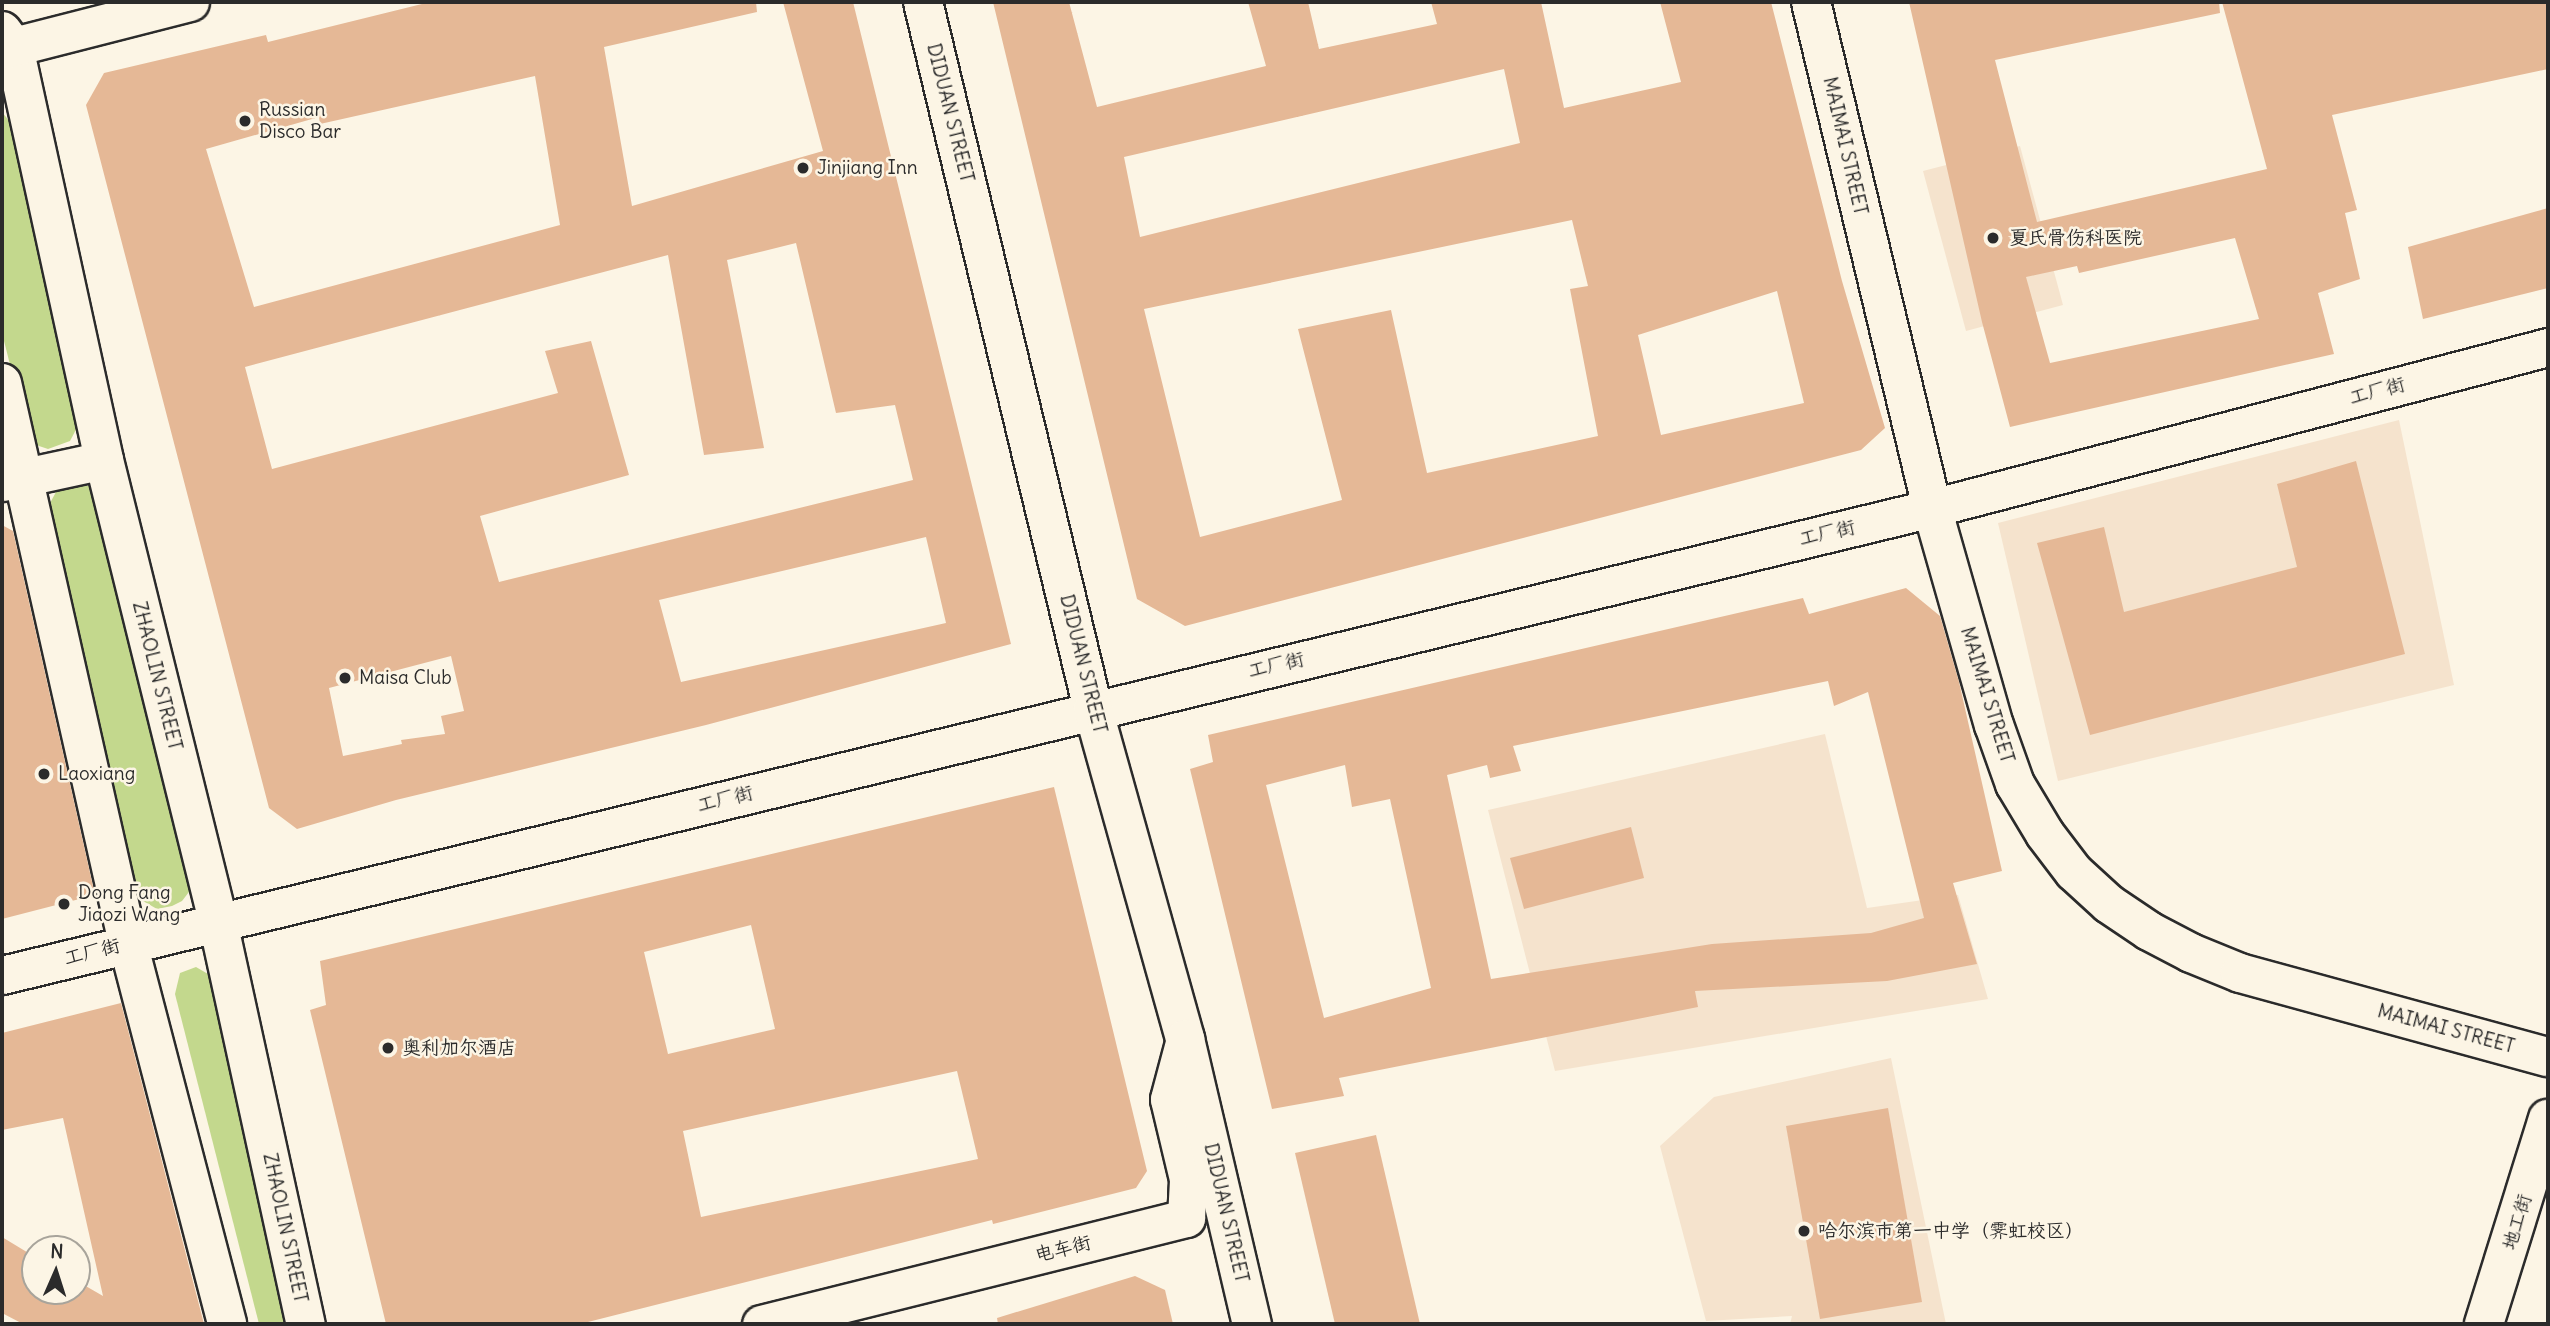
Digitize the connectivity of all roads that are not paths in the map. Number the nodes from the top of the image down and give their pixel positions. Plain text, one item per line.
1 (190, 2) edge
2 (923, 2) edge
3 (1811, 2) edge
4 (6, 43) edge
5 (2548, 346) edge
6 (2, 383) edge
7 (104, 460) junction
8 (12, 480) edge
9 (1932, 508) junction
10 (1093, 709) junction
11 (218, 922) junction
12 (128, 943) junction
13 (2, 975) edge
14 (1185, 1039) junction
15 (2548, 1057) edge
16 (2548, 1119) edge
17 (227, 1324) edge
18 (306, 1324) edge
19 (761, 1324) edge
20 (1252, 1324) edge
21 (2484, 1324) edge

1 - 4 main road
2 - 10 main road, DIDUAN STREET
3 - 9 main road, MAIMAI STREET
4 - 7 main road, ZHAOLIN STREET
5 - 9 street, 工厂街
6 - 8 main road
7 - 8 street
7 - 11 main road, ZHAOLIN STREET
8 - 12 main road
9 - 10 street, 工厂街
9 - 15 main road, MAIMAI STREET
10 - 11 street, 工厂街
10 - 14 main road, DIDUAN STREET
11 - 12 street, 工厂街
11 - 18 main road, ZHAOLIN STREET
12 - 13 street, 工厂街
12 - 17 main road
14 - 19 street, 电车街
14 - 20 main road, DIDUAN STREET
16 - 21 main road, 地工街

